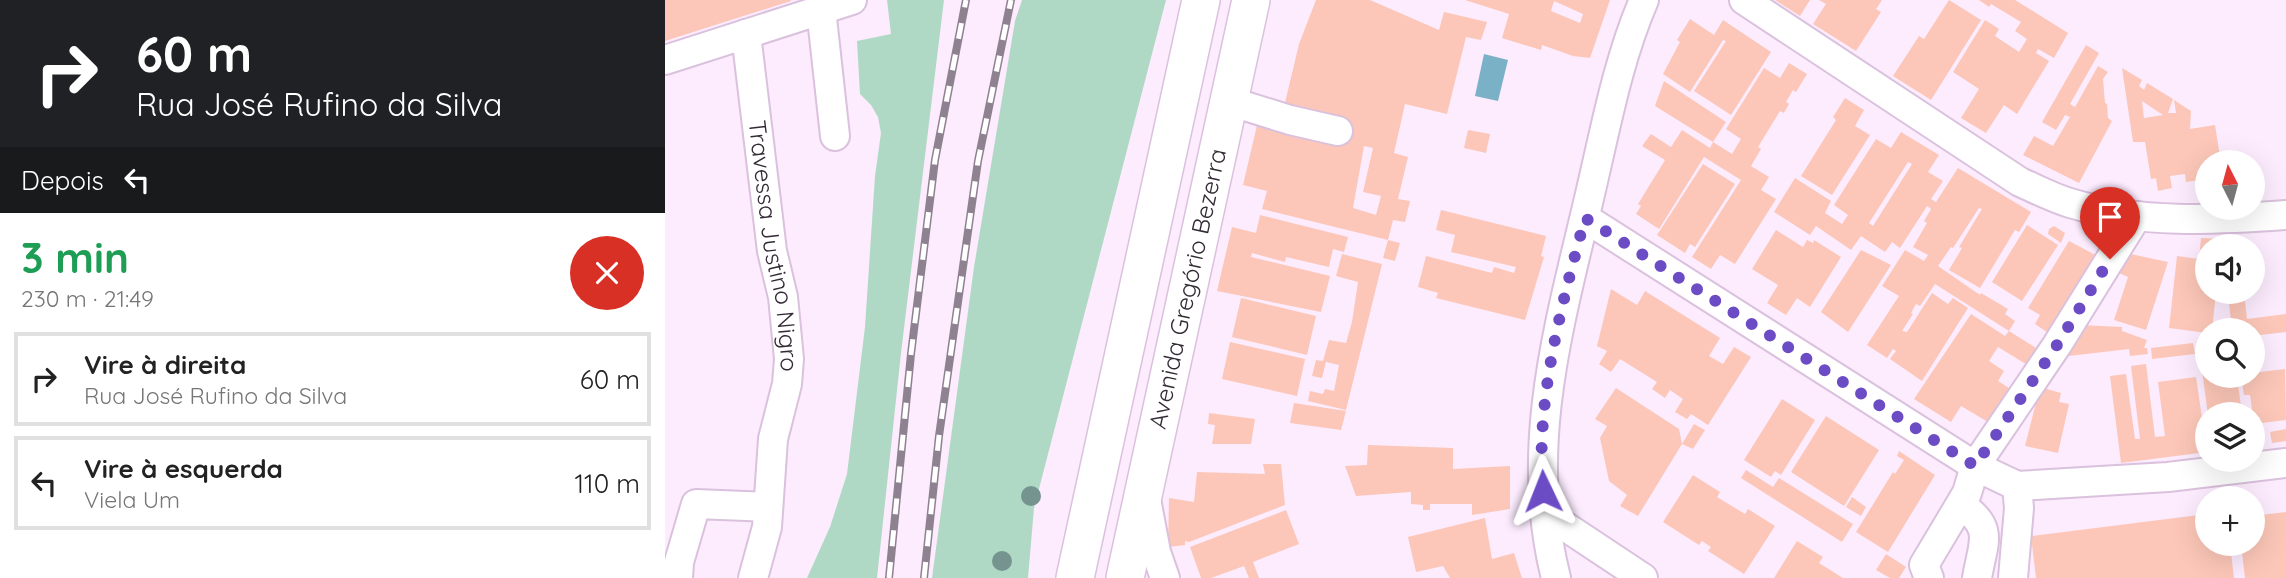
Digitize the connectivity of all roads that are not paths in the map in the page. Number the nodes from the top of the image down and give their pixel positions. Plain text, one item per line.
1 (852, 0) edge
2 (1201, 0) edge
3 (1251, 0) edge
4 (1644, 0) edge
5 (1744, 0) edge
6 (821, 9) junction
7 (746, 34) junction
8 (665, 60) edge
9 (1229, 101) junction
10 (1338, 131) dead end
11 (835, 136) dead end
12 (2286, 215) edge
13 (2137, 216) junction
14 (1585, 218) junction
15 (2286, 463) edge
16 (1975, 466) junction
17 (2017, 486) junction
18 (1144, 490) junction
19 (1961, 505) junction
20 (768, 507) junction
21 (1545, 513) junction
22 (1084, 529) junction
23 (678, 578) edge
24 (753, 578) edge
25 (1075, 578) edge
26 (1092, 578) edge
27 (1125, 578) edge
28 (1165, 578) edge
29 (1556, 578) edge
30 (1643, 578) edge
31 (1929, 578) edge
32 (1977, 578) edge
33 (2013, 578) edge

1 - 6 street
2 - 22 main road, Avenida Gregório Bezerra
3 - 9 main road, Avenida Gregório Bezerra
4 - 14 street
5 - 13 street
6 - 7 street
6 - 11 street
7 - 8 street
7 - 20 street, Travessa Justino Nigro
9 - 10 street
9 - 18 main road, Avenida Gregório Bezerra
12 - 13 street
13 - 16 street
14 - 16 street
14 - 21 street
15 - 17 street
16 - 17 street
16 - 19 street
17 - 33 street
18 - 27 main road
18 - 28 street, Avenida Gregório Bezerra
19 - 31 street
19 - 32 street
20 - 23 street
20 - 24 street, Travessa Justino Nigro
21 - 29 street
21 - 30 street
22 - 25 main road, Avenida Gregório Bezerra
22 - 26 main road

